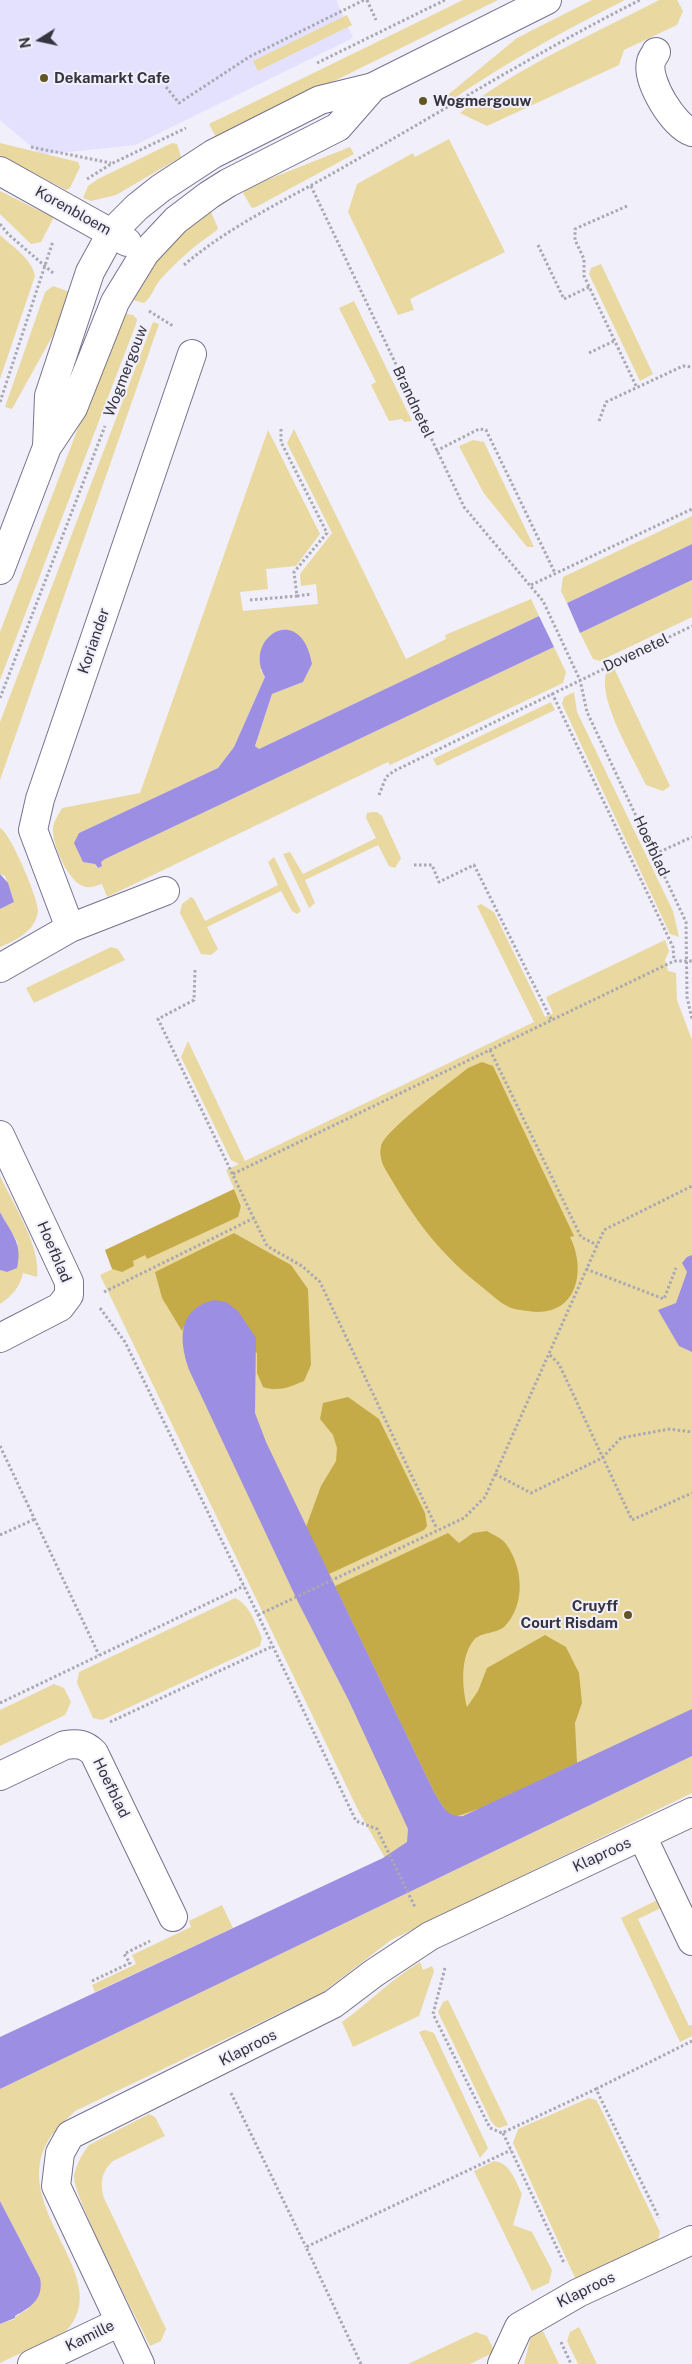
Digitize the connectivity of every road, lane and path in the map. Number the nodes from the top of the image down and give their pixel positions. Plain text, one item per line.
1 (365, 0) edge
2 (547, 0) edge
3 (640, 0) edge
4 (376, 20) dead end
5 (656, 52) dead end
6 (166, 87) dead end
7 (373, 87) junction
8 (692, 132) edge
9 (25, 145) dead end
10 (111, 164) dead end
11 (0, 171) edge
12 (311, 186) junction
13 (626, 206) dead end
14 (0, 224) edge
15 (112, 232) junction
16 (53, 240) dead end
17 (538, 245) dead end
18 (145, 253) junction
19 (181, 267) dead end
20 (45, 268) junction
21 (589, 287) junction
22 (153, 302) dead end
23 (145, 320) dead end
24 (614, 341) junction
25 (590, 353) dead end
26 (192, 354) dead end
27 (692, 367) edge
28 (637, 388) junction
29 (0, 402) edge
30 (599, 420) dead end
31 (106, 422) dead end
32 (280, 428) dead end
33 (47, 447) junction
34 (436, 450) junction
35 (692, 509) edge
36 (0, 570) edge
37 (556, 574) junction
38 (531, 585) junction
39 (312, 594) dead end
40 (297, 596) junction
41 (250, 600) dead end
42 (692, 626) edge
43 (572, 663) joint
44 (580, 680) junction
45 (552, 693) junction
46 (0, 698) edge
47 (379, 795) dead end
48 (692, 837) edge
49 (655, 854) junction
50 (414, 865) dead end
51 (165, 891) dead end
52 (70, 928) junction
53 (674, 961) junction
54 (690, 961) edge
55 (0, 968) edge
56 (195, 970) dead end
57 (692, 1018) edge
58 (551, 1019) junction
59 (490, 1050) junction
60 (0, 1135) edge
61 (234, 1174) junction
62 (692, 1186) edge
63 (254, 1218) junction
64 (597, 1245) junction
65 (676, 1268) dead end
66 (586, 1269) junction
67 (69, 1282) junction
68 (92, 1297) junction
69 (0, 1338) edge
70 (550, 1355) junction
71 (692, 1432) edge
72 (0, 1446) edge
73 (602, 1458) junction
74 (495, 1474) junction
75 (692, 1493) edge
76 (34, 1518) junction
77 (437, 1529) junction
78 (0, 1535) edge
79 (244, 1586) junction
80 (258, 1615) junction
81 (273, 1646) junction
82 (99, 1656) junction
83 (0, 1704) edge
84 (86, 1745) junction
85 (0, 1776) edge
86 (692, 1812) edge
87 (642, 1836) junction
88 (411, 1898) dead end
89 (173, 1917) joint
90 (430, 1936) junction
91 (692, 1941) edge
92 (92, 1982) dead end
93 (692, 2041) edge
94 (217, 2064) junction
95 (596, 2088) junction
96 (502, 2133) junction
97 (511, 2150) junction
98 (683, 2244) edge
99 (306, 2247) junction
100 (578, 2294) junction
101 (120, 2322) junction
102 (32, 2364) edge
103 (140, 2364) edge
104 (361, 2364) edge
105 (502, 2364) edge

1 - 4 path
1 - 6 path
2 - 7 street
3 - 12 path
5 - 8 street
7 - 15 street
7 - 18 street
9 - 10 path
11 - 15 street, Korenbloem
12 - 19 path
12 - 34 path, Brandnetel
13 - 21 path
14 - 20 path
15 - 18 street, Korenbloem
15 - 33 street
16 - 20 path
17 - 21 path
18 - 33 street
20 - 29 path
21 - 24 path
22 - 23 path, Wogmergouw
24 - 25 path
24 - 28 path
26 - 52 street, Koriander
27 - 28 path
28 - 30 path
31 - 46 path, Wogmergouw
32 - 40 path
33 - 36 street
34 - 37 path
34 - 38 path, Brandnetel
35 - 37 path
37 - 38 path
38 - 43 path, Brandnetel
39 - 40 path
40 - 41 path
42 - 44 path, Dovenetel
43 - 44 path, Hoefblad
44 - 45 path
44 - 49 path, Hoefblad
45 - 47 path
45 - 53 path
48 - 49 path
49 - 54 path, Hoefblad
50 - 58 path
51 - 52 street
52 - 55 street
53 - 54 path
53 - 58 path
54 - 57 path, Hoefblad
56 - 61 path
58 - 59 path
59 - 61 path
59 - 64 path
60 - 67 street, Hoefblad
61 - 63 path
62 - 64 path
63 - 68 path
63 - 77 path
64 - 66 path
65 - 66 path
66 - 70 path
67 - 68 path
67 - 69 street, Hoefblad
68 - 79 path
70 - 73 path
70 - 74 path
71 - 73 path
72 - 76 path
73 - 74 path
73 - 75 path
74 - 77 path
76 - 78 path
76 - 82 path
77 - 80 path
79 - 80 path
79 - 82 path
80 - 81 path
81 - 84 path
81 - 88 path
82 - 83 path
84 - 85 street, Hoefblad
84 - 89 street, Hoefblad
86 - 87 street, Klaproos
87 - 90 street, Klaproos
87 - 91 street, Klaproos
89 - 92 path
90 - 94 street, Klaproos
90 - 96 path
93 - 95 path
94 - 99 path
94 - 101 street, Klaproos
95 - 96 path
95 - 98 path
96 - 97 path
97 - 99 path
97 - 100 path
98 - 100 street, Klaproos
99 - 104 path
100 - 105 street, Klaproos
101 - 102 street, Kamille
101 - 103 street, Klaproos

